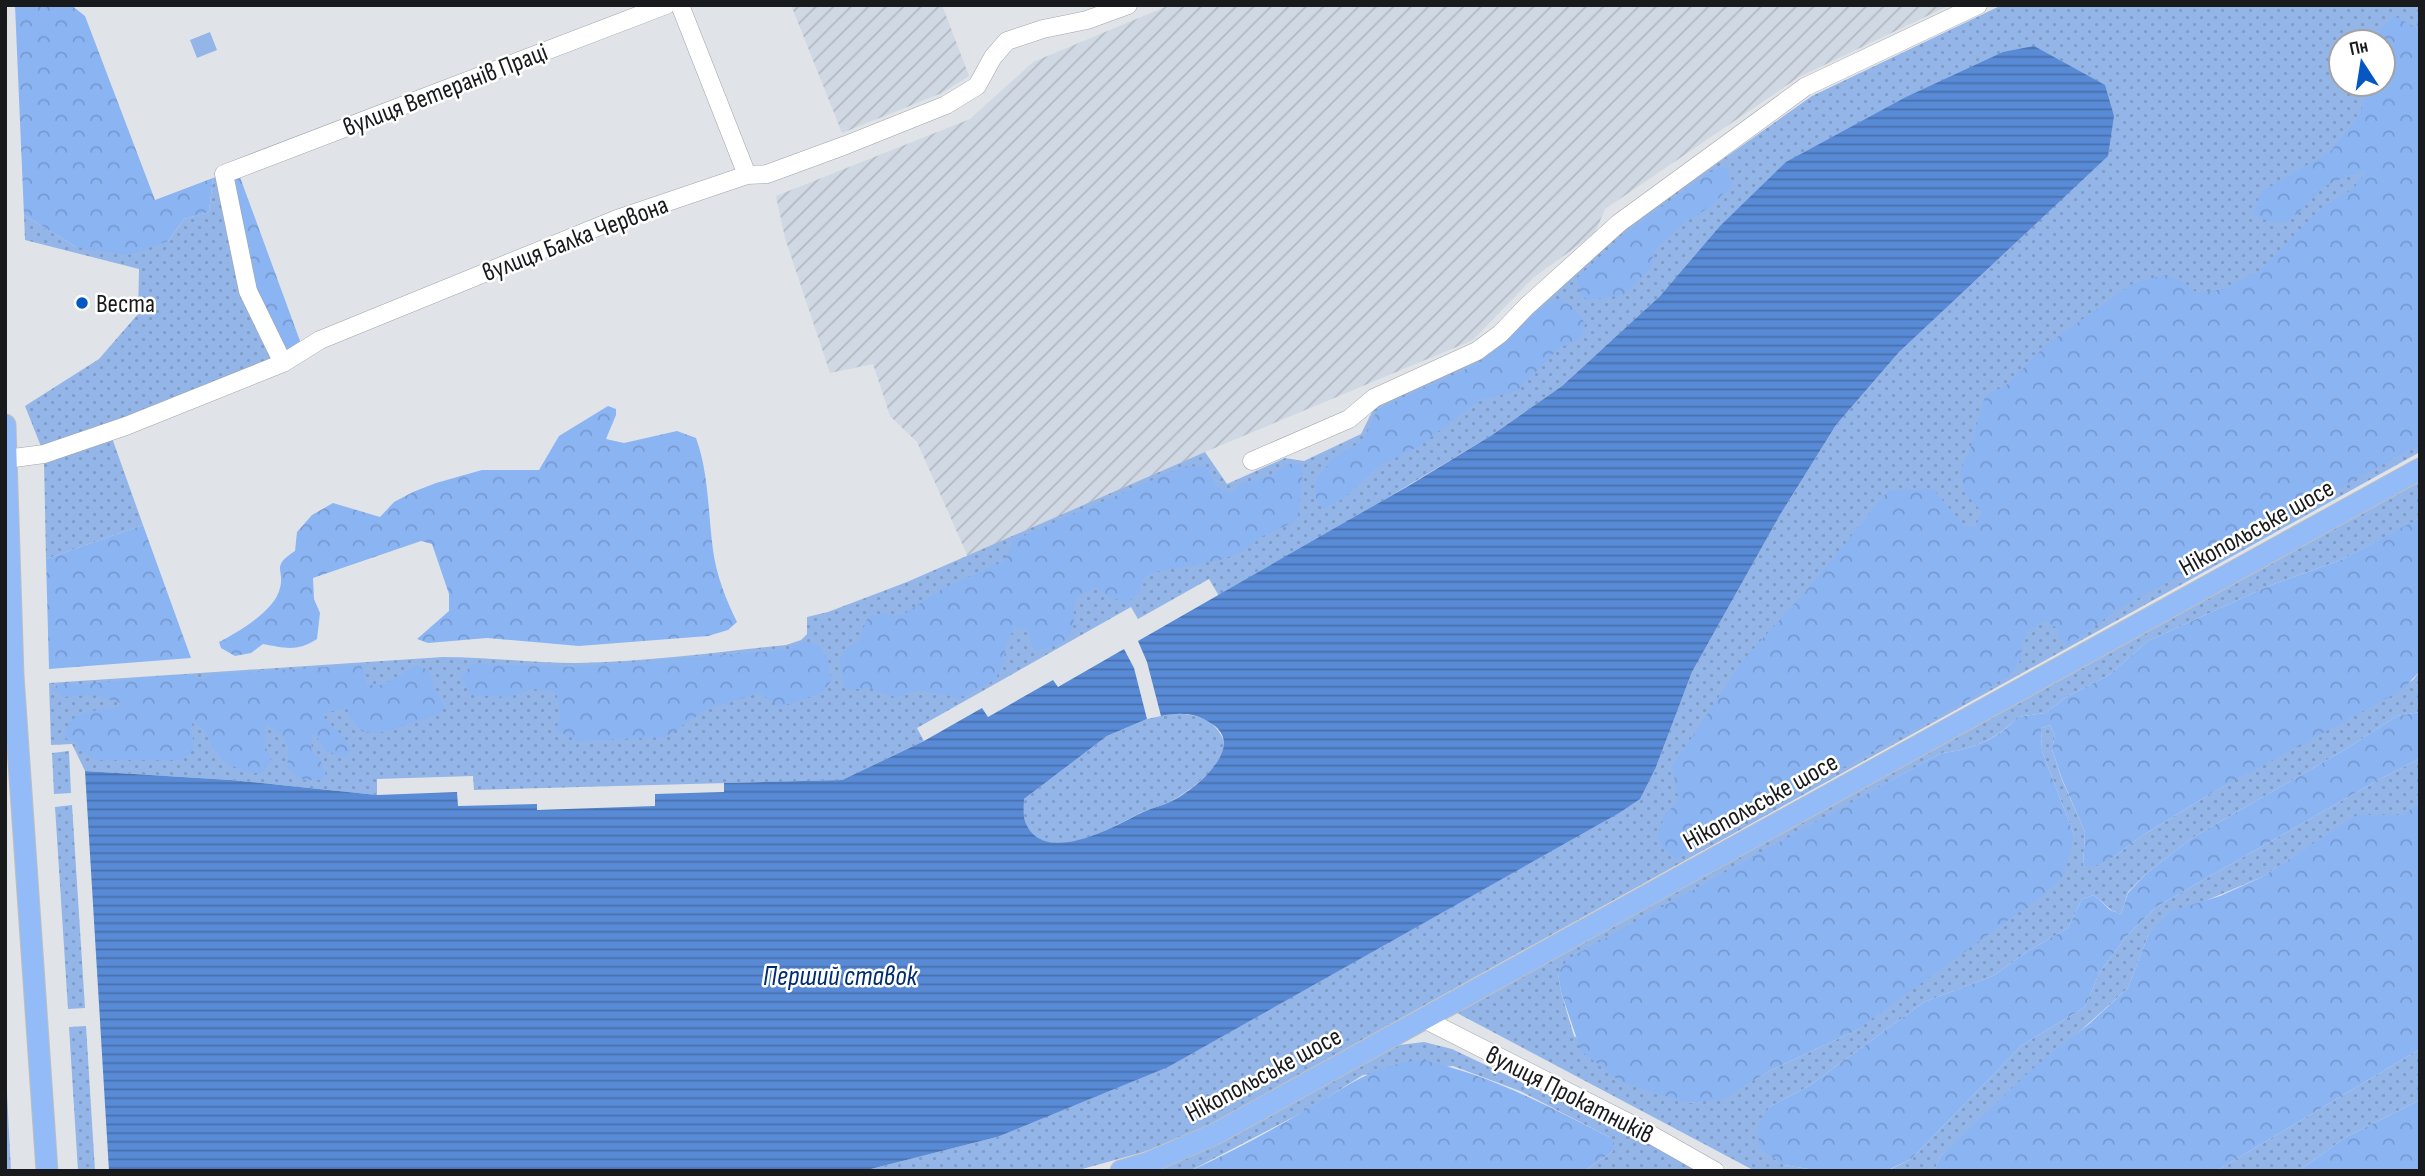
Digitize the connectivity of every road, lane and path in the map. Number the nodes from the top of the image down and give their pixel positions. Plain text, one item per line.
1 (666, 5) edge
2 (681, 5) edge
3 (1128, 5) edge
4 (1978, 5) edge
5 (747, 175) junction
6 (283, 363) junction
7 (5, 425) edge
8 (6, 459) edge
9 (1252, 461) dead end
10 (2420, 469) edge
11 (1424, 1019) junction
12 (47, 1171) edge
13 (1121, 1171) edge
14 (1715, 1171) edge

1 - 6 street, вулиця Ветеранів Праці
2 - 5 street
3 - 5 street, вулиця Балка Червона
4 - 9 street
5 - 6 street, вулиця Балка Червона
6 - 8 street, вулиця Балка Червона
7 - 8 main road
8 - 12 main road
10 - 11 main road, Нікопольське шосе
11 - 13 main road, Нікопольське шосе
11 - 14 street, вулиця Прокатників

